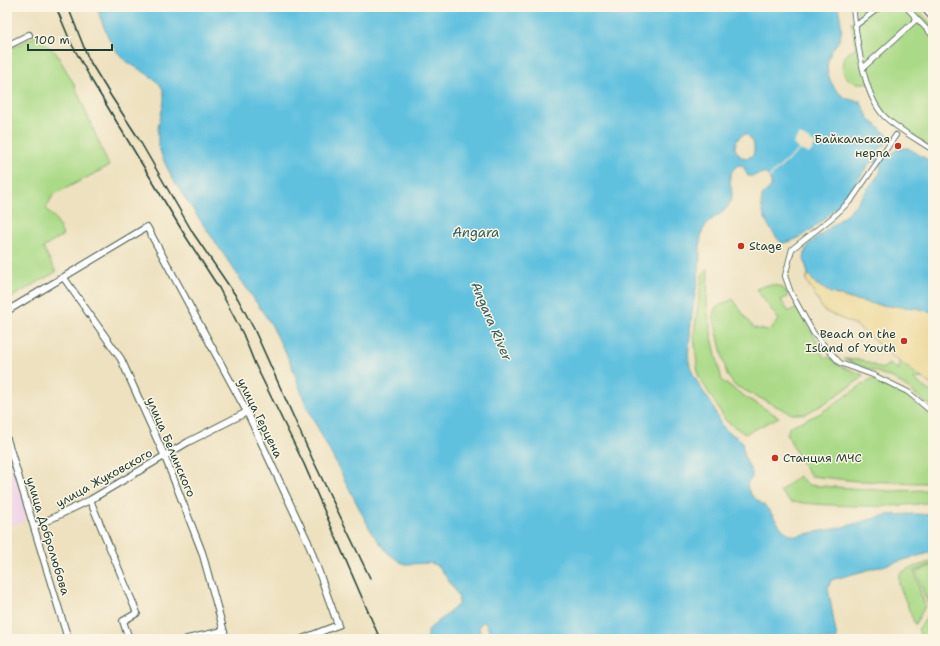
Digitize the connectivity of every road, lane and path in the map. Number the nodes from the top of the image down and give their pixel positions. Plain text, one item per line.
1 (853, 7) edge
2 (880, 7) edge
3 (906, 7) edge
4 (924, 7) edge
5 (933, 17) edge
6 (917, 19) junction
7 (855, 26) junction
8 (29, 35) dead end
9 (933, 36) edge
10 (7, 46) edge
11 (863, 68) junction
12 (896, 135) dead end
13 (933, 150) edge
14 (64, 278) junction
15 (7, 311) edge
16 (247, 412) junction
17 (933, 413) edge
18 (7, 439) edge
19 (165, 457) junction
20 (90, 500) junction
21 (34, 527) junction
22 (224, 631) junction
23 (68, 639) edge
24 (129, 639) edge
25 (187, 639) edge
26 (226, 639) edge
27 (302, 639) edge

1 - 7 street
2 - 7 street
3 - 6 street
4 - 5 street
6 - 9 street
6 - 11 street
7 - 11 street
8 - 10 street
11 - 13 street
12 - 17 street
14 - 15 street
14 - 16 street, улица Герцена
14 - 19 street, улица Белинского
16 - 19 street, улица Жуковского
16 - 27 street, улица Герцена
18 - 21 street, улица Добролюбова
19 - 20 street, улица Жуковского
19 - 22 street, улица Белинского
20 - 21 street, улица Жуковского
20 - 24 street
21 - 23 street, улица Добролюбова
22 - 25 street
22 - 26 street, улица Белинского

